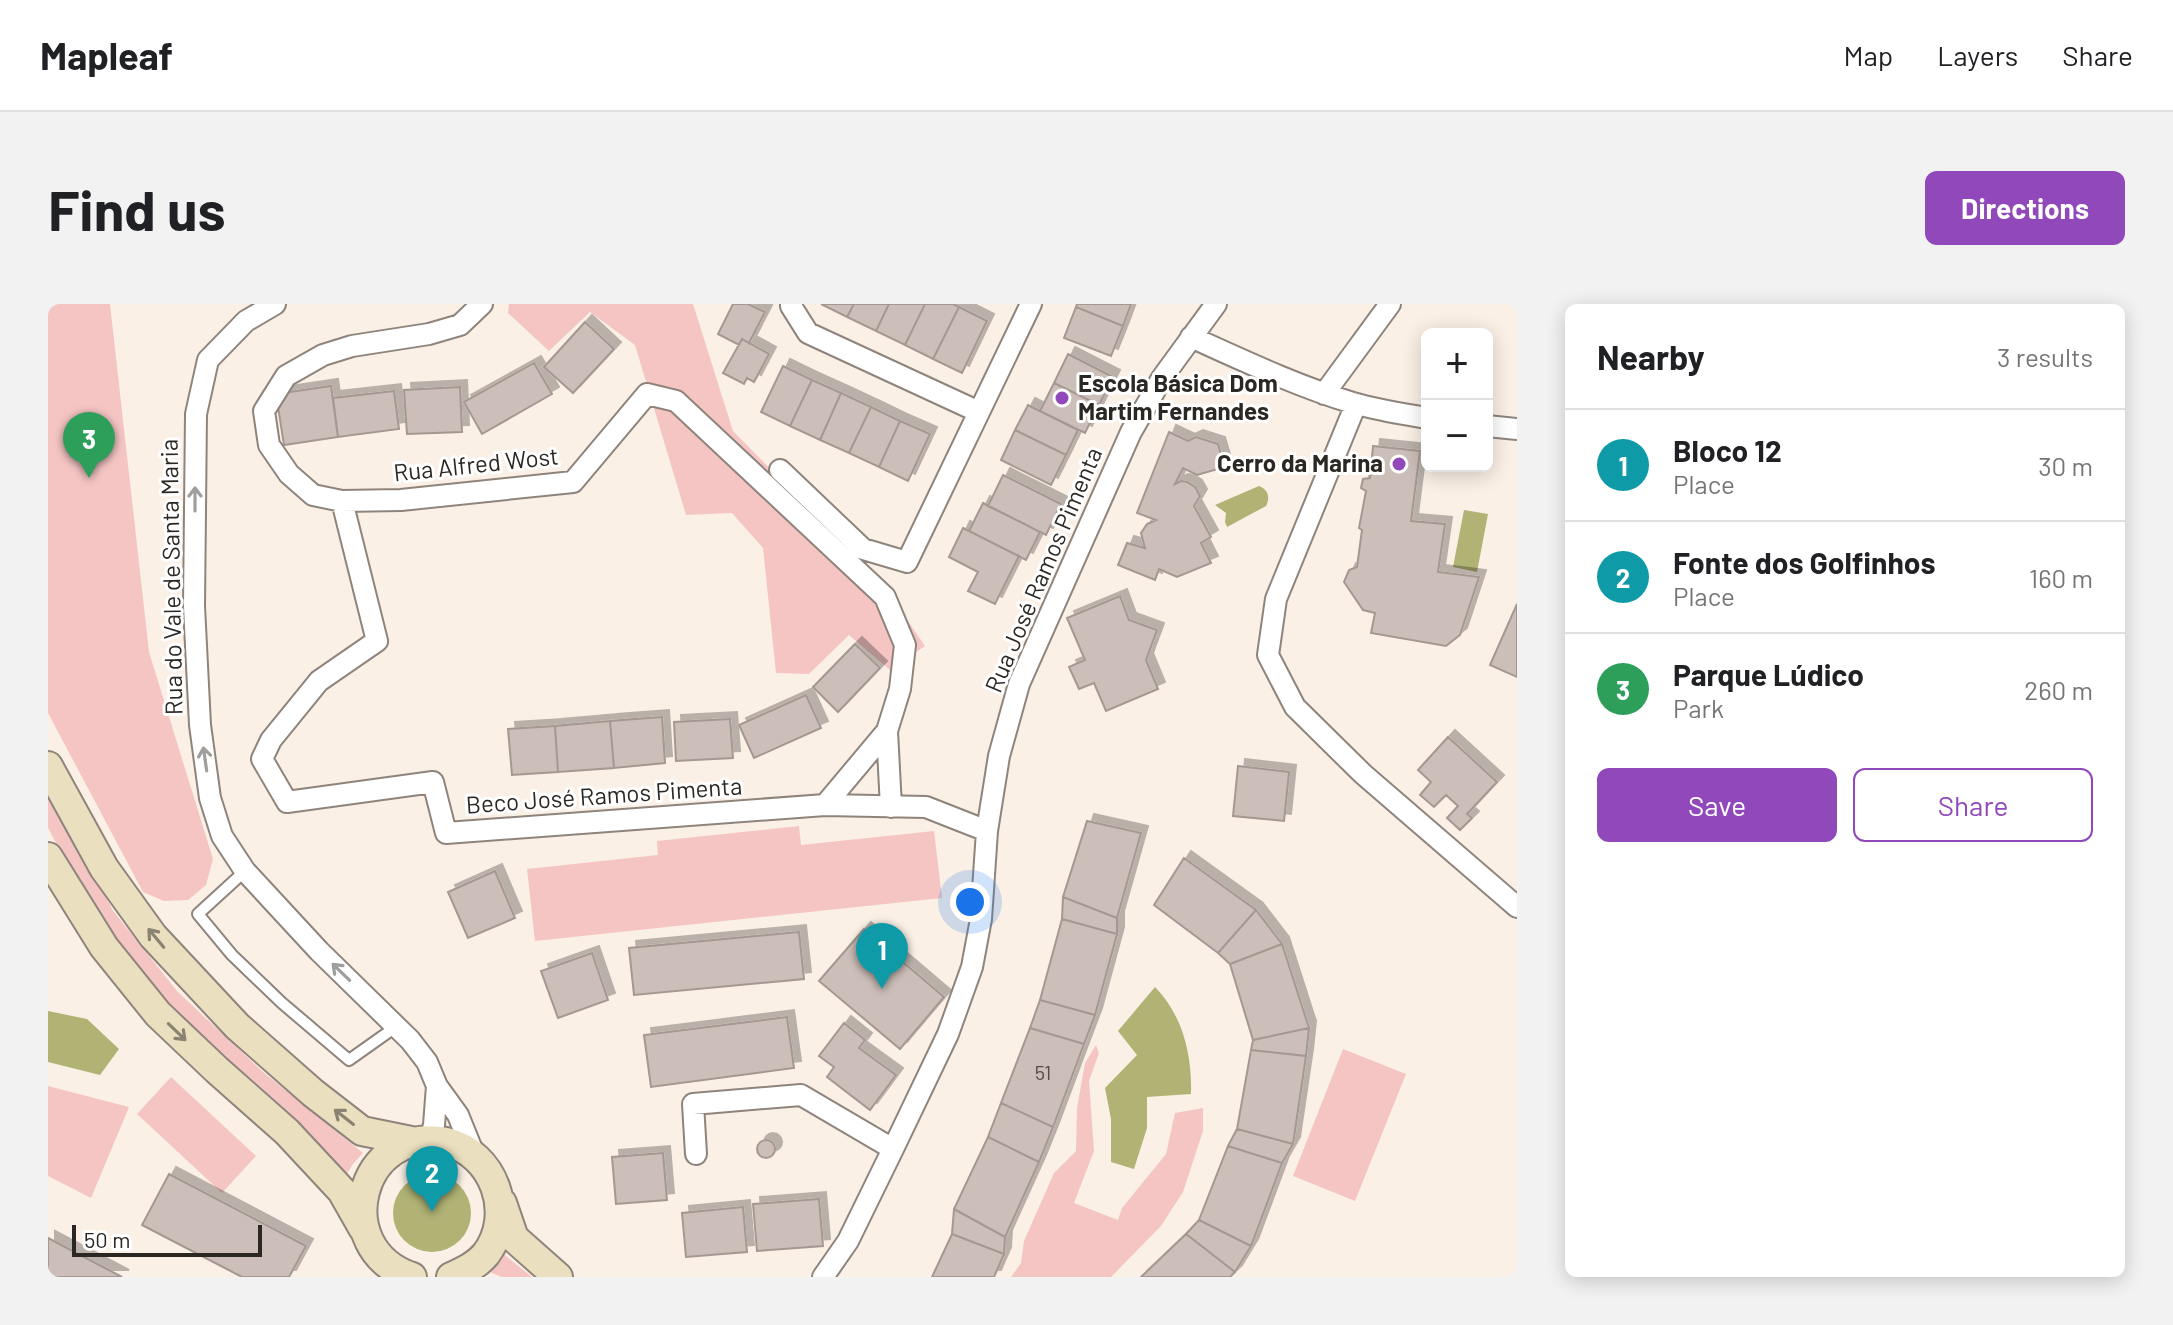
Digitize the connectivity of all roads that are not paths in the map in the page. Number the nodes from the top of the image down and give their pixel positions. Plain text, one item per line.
1 (275, 304) edge
2 (482, 304) edge
3 (792, 304) edge
4 (1031, 304) edge
5 (1216, 304) edge
6 (1390, 304) edge
7 (1191, 337) junction
8 (1324, 394) junction
9 (1356, 404) junction
10 (979, 412) junction
11 (1421, 417) edge
12 (1493, 427) edge
13 (1517, 429) edge
14 (780, 470) dead end
15 (342, 501) junction
16 (887, 731) junction
17 (48, 766) edge
18 (825, 805) junction
19 (891, 807) junction
20 (987, 831) junction
21 (48, 857) edge
22 (245, 871) junction
23 (1517, 907) edge
24 (397, 1026) junction
25 (437, 1086) junction
26 (423, 1141) junction
27 (893, 1149) junction
28 (696, 1154) dead end
29 (475, 1157) junction
30 (497, 1190) junction
31 (367, 1237) junction
32 (366, 1277) edge
33 (412, 1277) edge
34 (451, 1277) edge
35 (558, 1277) edge
36 (823, 1277) edge

22 -> 1 street, Rua do Vale de Santa Maria
2 - 15 street, Rua Alfred Wost
3 - 10 street
4 - 10 street
5 - 7 street, Rua José Ramos Pimenta
6 - 8 street
7 - 8 street
7 - 20 street, Rua José Ramos Pimenta
8 - 9 street
9 - 11 street
9 - 23 street
10 - 14 street
12 - 13 street
15 - 16 street, Rua Alfred Wost
15 - 18 street, Beco José Ramos Pimenta
16 - 18 street, Rua Alfred Wost
16 - 19 street
26 -> 17 main road
18 - 19 street, Beco José Ramos Pimenta
19 - 20 street, Beco José Ramos Pimenta
20 - 27 street, Rua José Ramos Pimenta
21 -> 31 main road
24 -> 22 street, Rua do Vale de Santa Maria
22 - 24 lane
24 - 25 street, Rua do Vale de Santa Maria
25 - 26 street
25 - 29 street, Rua do Vale de Santa Maria
26 - 29 main road
26 - 31 main road
27 - 28 street
27 - 36 street, Rua José Ramos Pimenta
29 - 30 main road
30 - 34 main road
30 - 35 main road
31 - 32 main road
31 - 33 main road

